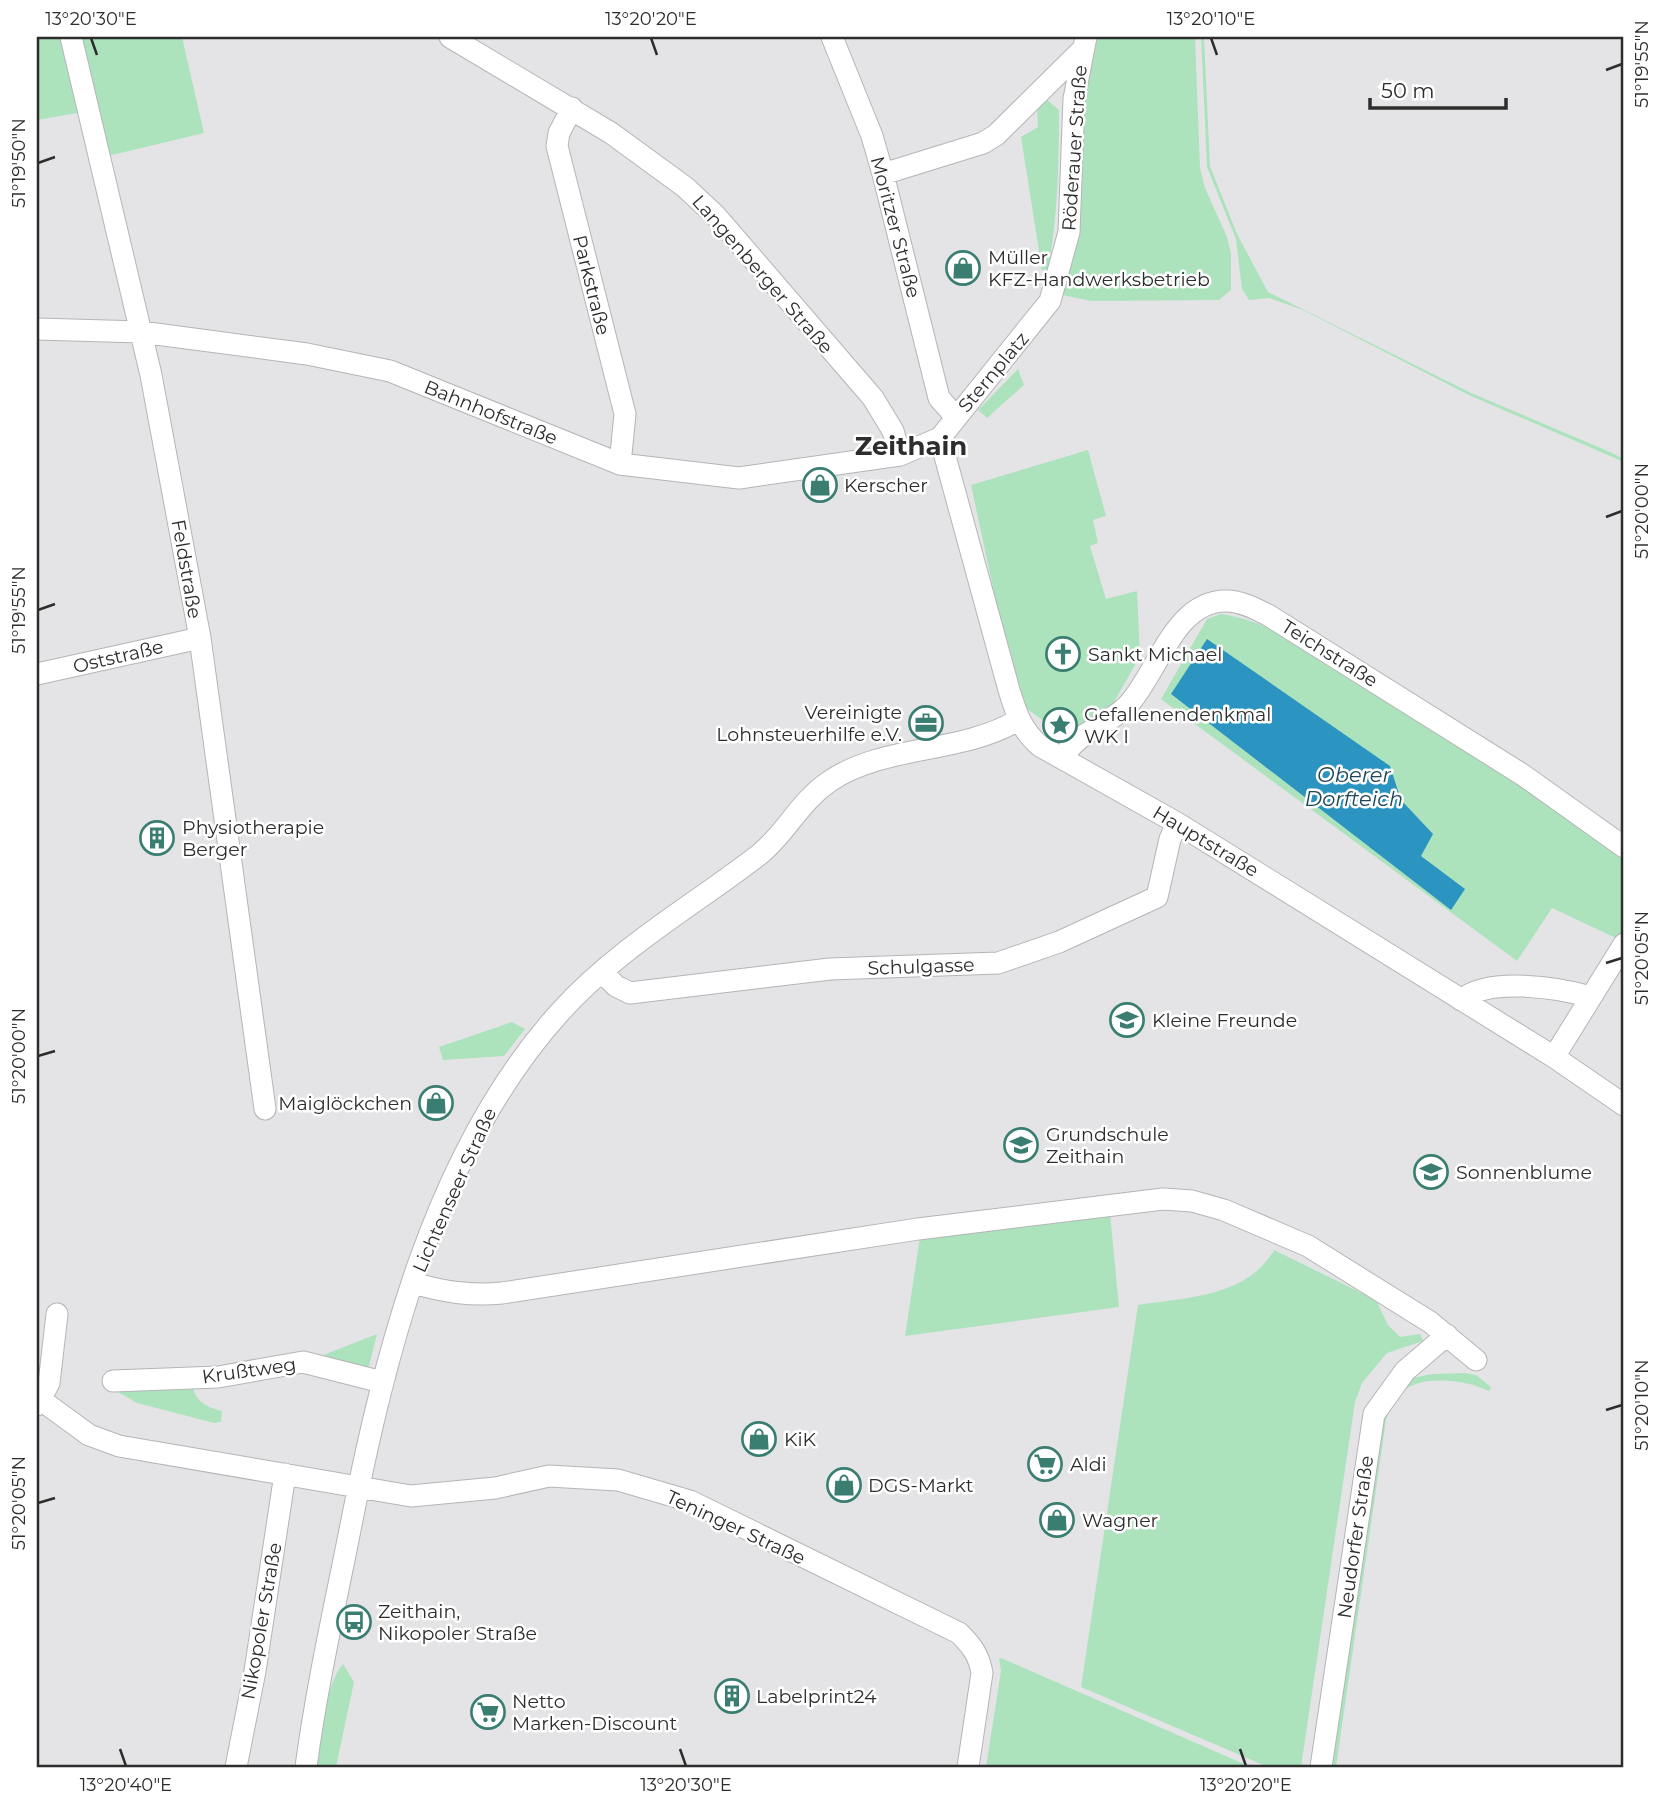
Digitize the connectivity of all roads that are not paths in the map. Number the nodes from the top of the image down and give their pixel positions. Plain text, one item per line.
1 (71, 37) edge
2 (450, 37) edge
3 (832, 37) edge
4 (1084, 44) edge
5 (572, 108) junction
6 (883, 174) junction
7 (1035, 322) joint
8 (37, 329) edge
9 (141, 332) junction
10 (955, 416) junction
11 (940, 438) junction
12 (900, 454) junction
13 (620, 464) junction
14 (200, 638) junction
15 (37, 674) edge
16 (1018, 720) junction
17 (1063, 760) junction
18 (1177, 823) junction
19 (1624, 847) edge
20 (1624, 945) edge
21 (603, 973) junction
22 (1590, 997) junction
23 (1461, 1000) junction
24 (1554, 1057) junction
25 (1624, 1105) edge
26 (265, 1109) dead end
27 (413, 1283) junction
28 (57, 1314) dead end
29 (1447, 1335) junction
30 (1476, 1360) dead end
31 (113, 1381) dead end
32 (382, 1382) junction
33 (38, 1401) edge
34 (285, 1474) junction
35 (358, 1488) junction
36 (236, 1767) edge
37 (306, 1767) edge
38 (968, 1767) edge
39 (1321, 1767) edge

1 - 9 street, Feldstraße
2 - 5 street, Langenberger Straße
3 - 6 street, Moritzer Straße
4 - 6 street, Röderauer Straße
4 - 7 street, Röderauer Straße
5 - 12 street, Langenberger Straße
5 - 13 street, Parkstraße
6 - 10 street, Moritzer Straße
7 - 10 street, Sternplatz
8 - 9 street, Bahnhofstraße
9 - 13 street, Bahnhofstraße
9 - 14 street, Feldstraße
10 - 11 street, Sternplatz
11 - 12 street, Bahnhofstraße
11 - 16 street, Hauptstraße
12 - 13 street, Bahnhofstraße
14 - 15 street, Oststraße
14 - 26 street, Feldstraße
16 - 17 street, Hauptstraße
16 - 21 street, Lichtenseer Straße
17 - 18 street, Hauptstraße
17 - 19 street, Teichstraße
18 - 21 street, Schulgasse
18 - 23 street, Hauptstraße
20 - 22 street
21 - 27 street, Lichtenseer Straße
22 - 23 street
22 - 24 street
23 - 24 street, Hauptstraße
24 - 25 street, Hauptstraße
27 - 29 street
27 - 32 street, Lichtenseer Straße
28 - 33 street
29 - 30 street
29 - 39 street, Neudorfer Straße
31 - 32 street, Krußtweg
32 - 35 street, Lichtenseer Straße
33 - 34 street
34 - 35 street
34 - 36 street, Nikopoler Straße
35 - 37 street, Lichtenseer Straße
35 - 38 street, Teninger Straße

